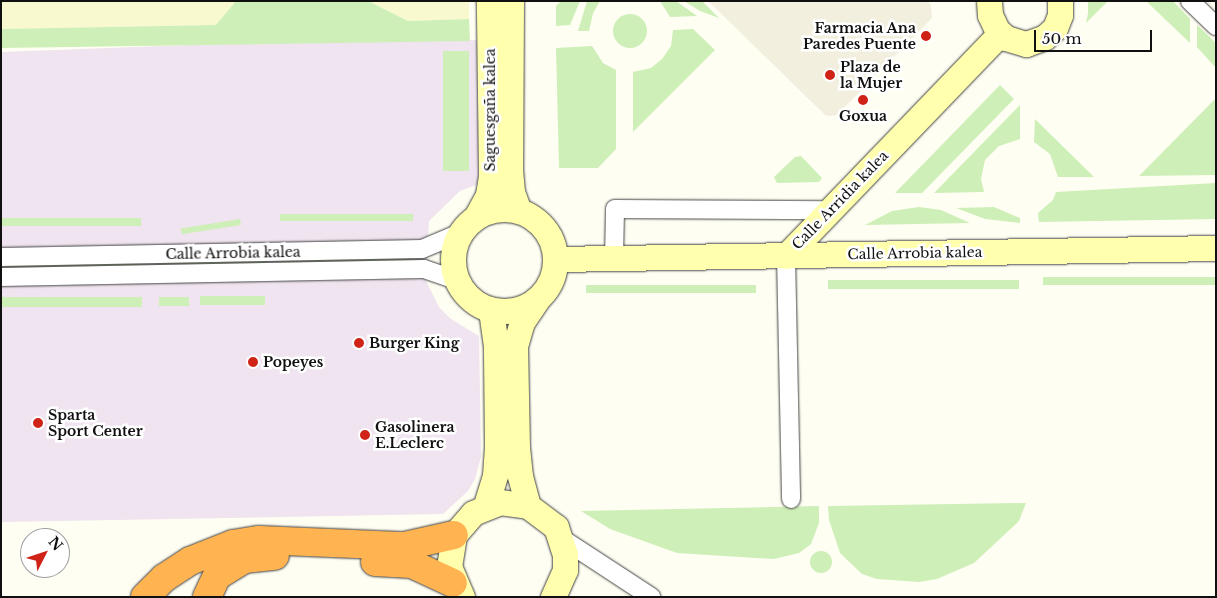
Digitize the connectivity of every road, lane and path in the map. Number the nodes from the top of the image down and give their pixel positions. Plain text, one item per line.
1 (489, 1) edge
2 (511, 1) edge
3 (989, 1) edge
4 (1060, 1) edge
5 (1190, 1) edge
6 (1216, 26) edge
7 (1000, 34) junction
8 (830, 210) junction
9 (519, 211) junction
10 (468, 225) junction
11 (1216, 248) edge
12 (786, 256) junction
13 (1, 257) edge
14 (614, 258) junction
15 (555, 259) junction
16 (1, 277) edge
17 (456, 280) junction
18 (536, 301) junction
19 (491, 309) junction
20 (791, 499) dead end
21 (486, 505) junction
22 (528, 506) junction
23 (454, 535) junction
24 (561, 538) junction
25 (458, 590) edge
26 (146, 597) edge
27 (207, 597) edge
28 (553, 597) edge
29 (651, 597) edge

1 - 10 street, Saguesgaña kalea
2 - 9 street, Saguesgaña kalea
3 - 7 street
4 - 7 street
5 - 6 street
7 - 8 street, Calle Arridia kalea
8 - 12 street, Calle Arridia kalea
8 - 14 street
9 - 10 street
9 - 15 street
10 - 13 street, Calle Arrobia kalea
10 - 17 street
11 - 12 street, Calle Arrobia kalea
12 - 14 street, Calle Arrobia kalea
12 - 20 street, Calle Arridia kalea
14 - 15 street, Calle Arrobia kalea
15 - 18 street
16 - 17 street, Calle Arrobia kalea
17 - 19 street
18 - 19 street
18 - 22 street
19 - 21 street
21 - 22 street
21 - 23 street
22 - 24 street
23 - 25 street
23 - 26 highway
24 - 28 street
24 - 29 street
25 - 27 highway

